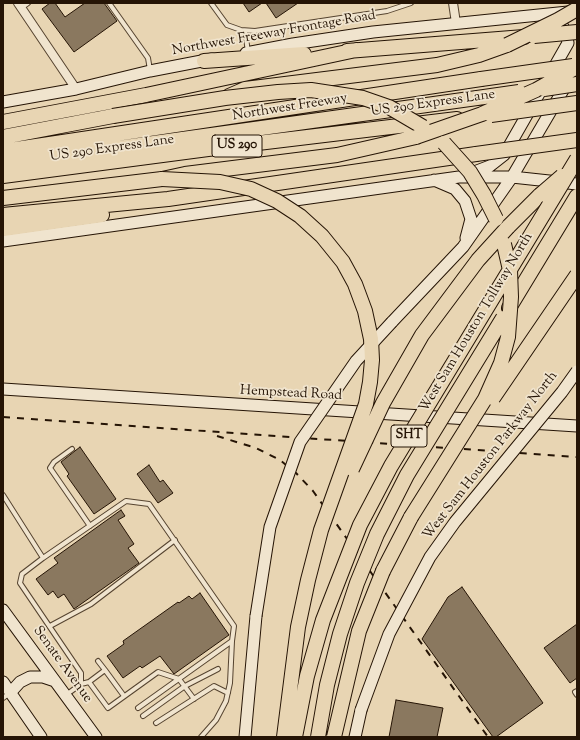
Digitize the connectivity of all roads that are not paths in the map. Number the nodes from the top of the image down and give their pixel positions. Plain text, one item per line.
1 (109, 3) edge
2 (211, 3) edge
3 (411, 3) edge
4 (453, 3) edge
5 (22, 5) edge
6 (577, 10) edge
7 (544, 15) junction
8 (456, 23) junction
9 (245, 31) junction
10 (577, 32) edge
11 (356, 50) junction
12 (248, 52) junction
13 (204, 61) junction
14 (577, 66) edge
15 (150, 71) junction
16 (577, 84) edge
17 (76, 89) junction
18 (225, 98) junction
19 (3, 102) edge
20 (577, 103) edge
21 (3, 122) edge
22 (3, 137) edge
23 (577, 140) edge
24 (3, 151) edge
25 (577, 159) edge
26 (577, 162) edge
27 (3, 164) edge
28 (3, 176) edge
29 (459, 177) junction
30 (512, 177) junction
31 (162, 179) junction
32 (433, 180) junction
33 (577, 184) edge
34 (577, 196) edge
35 (3, 198) edge
36 (168, 199) junction
37 (3, 215) edge
38 (3, 229) edge
39 (3, 242) edge
40 (463, 247) junction
41 (577, 276) edge
42 (577, 371) edge
43 (3, 389) edge
44 (471, 422) junction
45 (577, 426) edge
46 (72, 449) dead end
47 (3, 495) edge
48 (90, 526) junction
49 (175, 540) junction
50 (43, 558) junction
51 (3, 610) edge
52 (50, 626) junction
53 (232, 641) junction
54 (98, 661) dead end
55 (218, 669) dead end
56 (105, 670) junction
57 (292, 675) junction
58 (179, 679) junction
59 (3, 682) edge
60 (56, 682) junction
61 (88, 682) junction
62 (81, 684) junction
63 (185, 686) junction
64 (577, 691) edge
65 (228, 693) junction
66 (7, 695) edge
67 (65, 695) junction
68 (577, 695) edge
69 (124, 696) junction
70 (194, 700) junction
71 (138, 708) dead end
72 (144, 716) dead end
73 (156, 723) dead end
74 (41, 737) edge
75 (96, 737) edge
76 (201, 737) edge
77 (245, 737) edge
78 (284, 737) edge
79 (295, 737) edge
80 (318, 737) edge
81 (334, 737) edge
82 (355, 737) edge

1 - 15 lane
2 - 9 lane
3 - 9 lane
4 - 8 street
5 - 17 street
6 - 7 main road, Northwest Freeway Frontage Road
6 - 18 highway, bridge
7 - 8 main road, Northwest Freeway Frontage Road
7 - 29 main road
8 - 12 main road, Northwest Freeway Frontage Road
9 - 12 lane
10 - 11 highway, bridge
11 - 13 highway
11 - 21 highway
12 - 13 main road, Northwest Freeway Frontage Road
13 - 15 main road, Northwest Freeway Frontage Road
14 - 24 highway, Northwest Freeway / US 290, bridge
14 - 30 main road
14 - 31 highway, bridge
15 - 17 main road, Northwest Freeway Frontage Road
16 - 27 highway, US 290 Express Lane, bridge
17 - 19 main road, Northwest Freeway Frontage Road
18 - 22 highway, bridge
18 - 44 highway, bridge
20 - 28 highway, Northwest Freeway / US 290, bridge
23 - 36 highway, bridge
25 - 79 highway, West Sam Houston Tollway North / SHT, bridge
26 - 57 highway, bridge
29 - 30 main road
29 - 32 main road
30 - 33 main road
30 - 40 main road
31 - 35 highway
31 - 57 highway, bridge
32 - 39 main road
32 - 40 main road
34 - 80 highway, West Sam Houston Tollway North / SHT, bridge
36 - 37 highway
36 - 38 highway
40 - 77 main road, bridge
41 - 44 highway, bridge
42 - 82 main road, West Sam Houston Parkway North, bridge
43 - 45 main road, Hempstead Road
44 - 81 highway, bridge
46 - 48 lane
47 - 50 lane
48 - 49 lane
48 - 50 lane
49 - 52 lane
49 - 53 lane
50 - 52 lane
51 - 60 main road, Senate Avenue
52 - 62 lane
53 - 58 lane
53 - 65 lane
54 - 56 lane
55 - 63 lane
56 - 61 lane
56 - 69 lane
57 - 78 highway, bridge
58 - 63 lane
58 - 69 lane
58 - 71 lane
59 - 66 main road
60 - 66 main road
60 - 67 main road, Senate Avenue
61 - 62 lane
61 - 69 lane
62 - 67 lane
63 - 70 lane
63 - 72 lane
64 - 68 lane
65 - 70 lane
65 - 76 lane
66 - 74 main road
67 - 75 main road, Senate Avenue
70 - 73 lane

